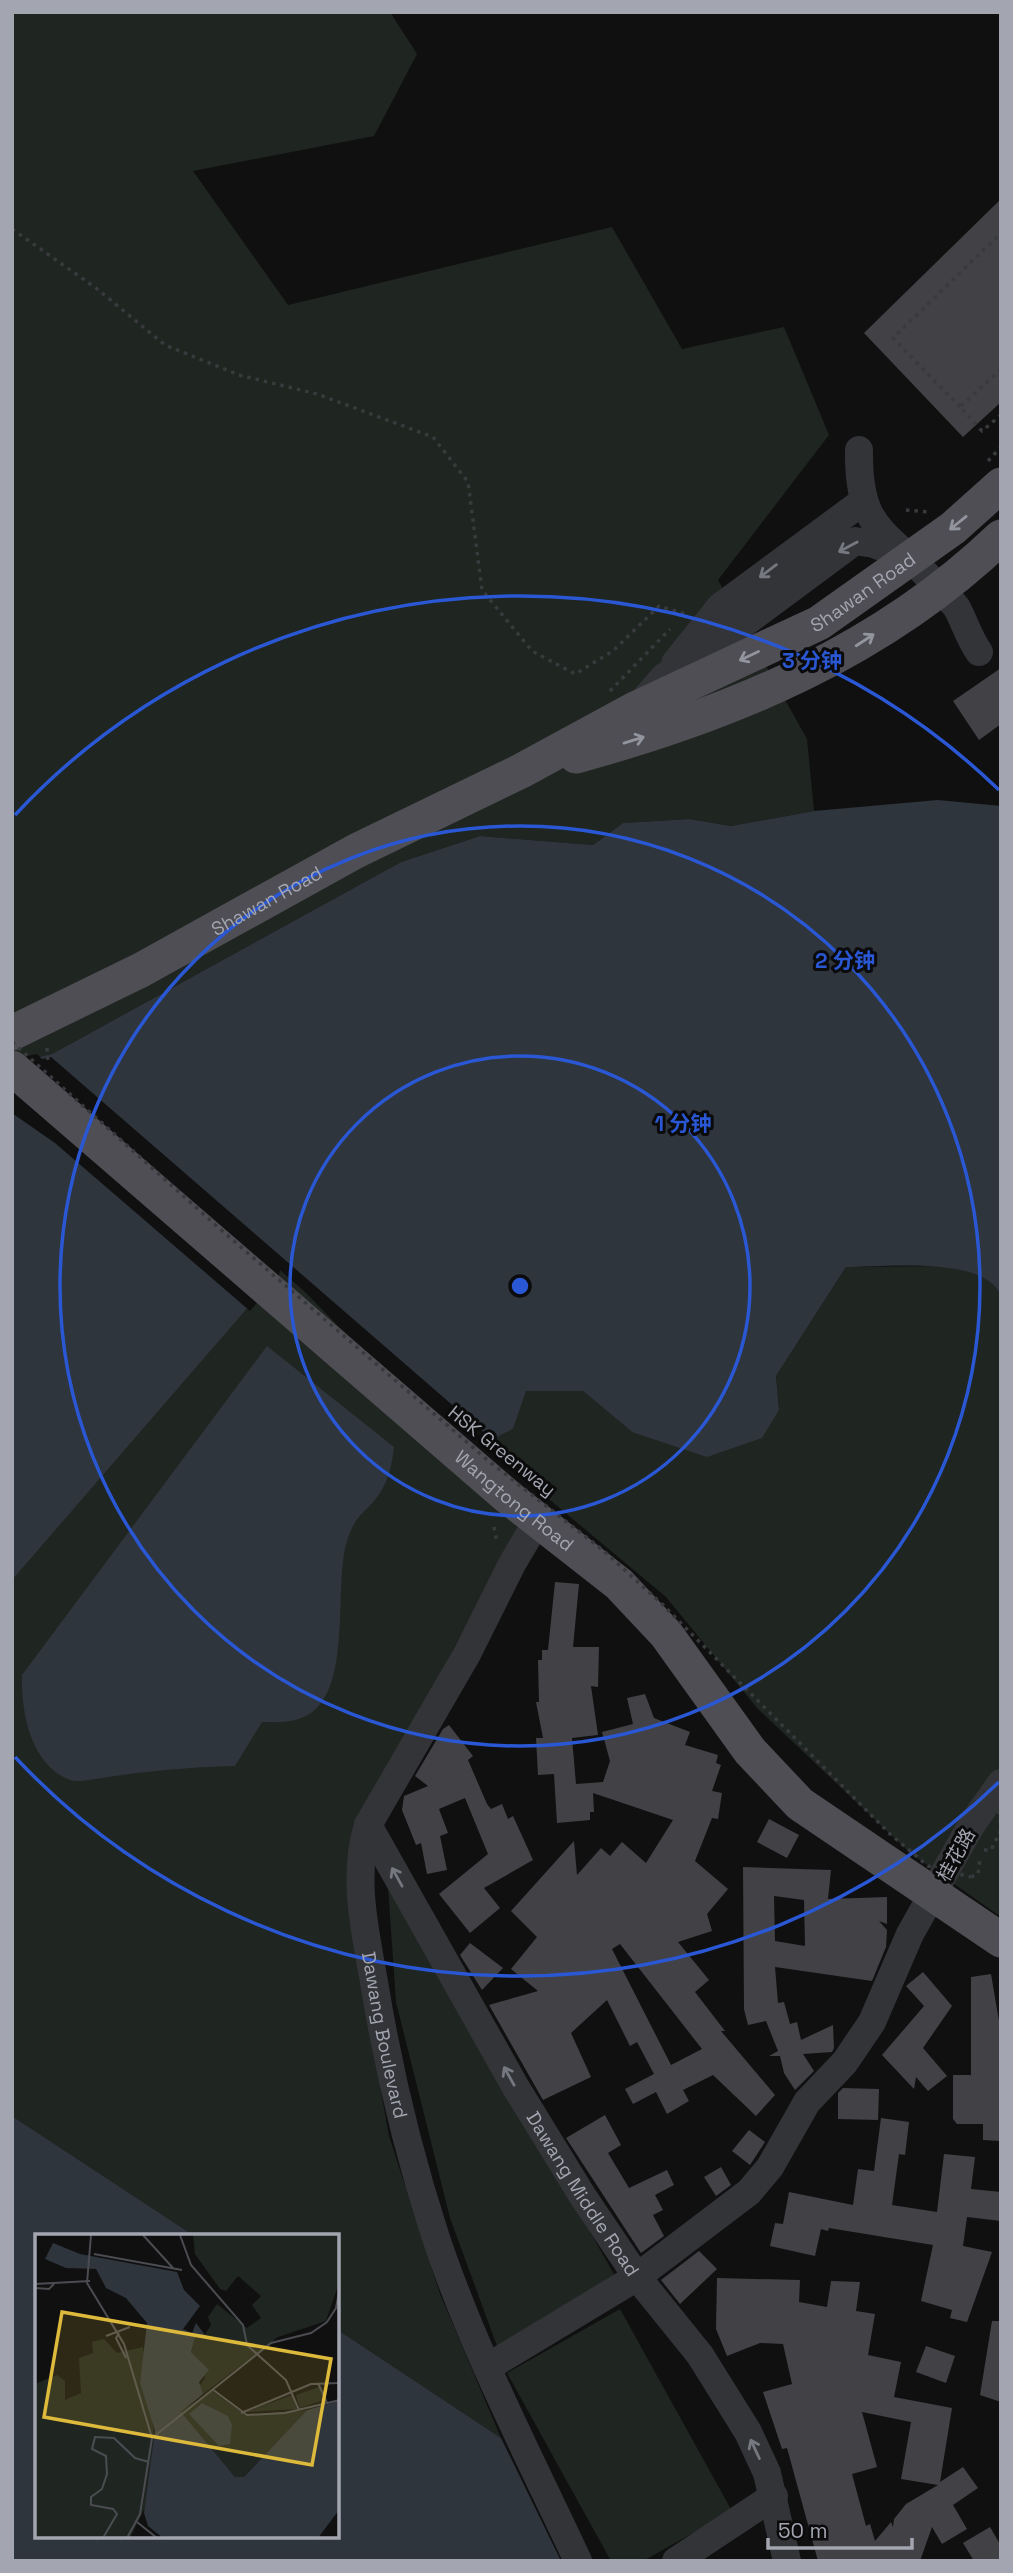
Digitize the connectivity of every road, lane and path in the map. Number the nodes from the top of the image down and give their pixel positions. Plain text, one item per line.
1 (12, 229) edge
2 (1001, 233) edge
3 (1001, 369) edge
4 (960, 407) junction
5 (1001, 415) edge
6 (859, 450) dead end
7 (1001, 485) edge
8 (862, 502) junction
9 (906, 510) dead end
10 (940, 512) dead end
11 (1001, 537) edge
12 (912, 558) junction
13 (939, 589) junction
14 (695, 608) dead end
15 (687, 614) junction
16 (979, 652) dead end
17 (716, 671) junction
18 (664, 677) junction
19 (622, 701) junction
20 (730, 706) junction
21 (521, 771) junction
22 (12, 1033) edge
23 (12, 1042) edge
24 (47, 1048) dead end
25 (32, 1075) edge
26 (501, 1512) junction
27 (538, 1520) junction
28 (497, 1546) dead end
29 (1001, 1783) edge
30 (999, 1811) dead end
31 (368, 1825) junction
32 (1001, 1828) edge
33 (995, 1845) junction
34 (982, 1850) dead end
35 (1001, 1850) edge
36 (978, 1874) dead end
37 (934, 1894) junction
38 (1001, 1940) edge
39 (637, 2277) junction
40 (488, 2367) junction
41 (774, 2496) junction
42 (578, 2561) edge
43 (676, 2561) edge
44 (788, 2561) edge

1 - 15 path
2 - 4 path
3 - 4 path
4 - 5 path
6 - 8 street
7 -> 12 main road, Shawan Road
8 - 12 street
8 -> 18 street
9 - 10 path
11 - 13 main road, Shawan Road
12 - 13 street
12 -> 17 main road, Shawan Road
12 -> 18 street
13 - 16 street
20 -> 13 main road, Shawan Road
14 - 15 path
15 - 19 path
17 - 19 main road, Shawan Road
17 - 20 main road
18 - 19 street
19 - 21 main road, Shawan Road
21 -> 20 main road, Shawan Road
21 - 22 main road, Shawan Road
23 - 36 path, HSK Greenway, bridge
24 - 25 path
25 - 26 main road, Wangtong Road
26 - 27 main road, Wangtong Road
26 - 28 path
27 - 31 street, Dawang Boulevard
27 - 37 main road, Wangtong Road
29 - 37 street, 桂花路
30 - 32 path, bridge
39 -> 31 street, Dawang Middle Road
31 - 40 street, Dawang Boulevard
32 - 33 path
33 - 34 path
33 - 35 path
37 - 38 main road, Wangtong Road
37 - 39 street, 桂花路
39 - 40 street, 桂花路
41 -> 39 street, Dawang Middle Road
40 - 42 street, Dawang Boulevard
41 - 43 street
41 - 44 street, Dawang Middle Road

